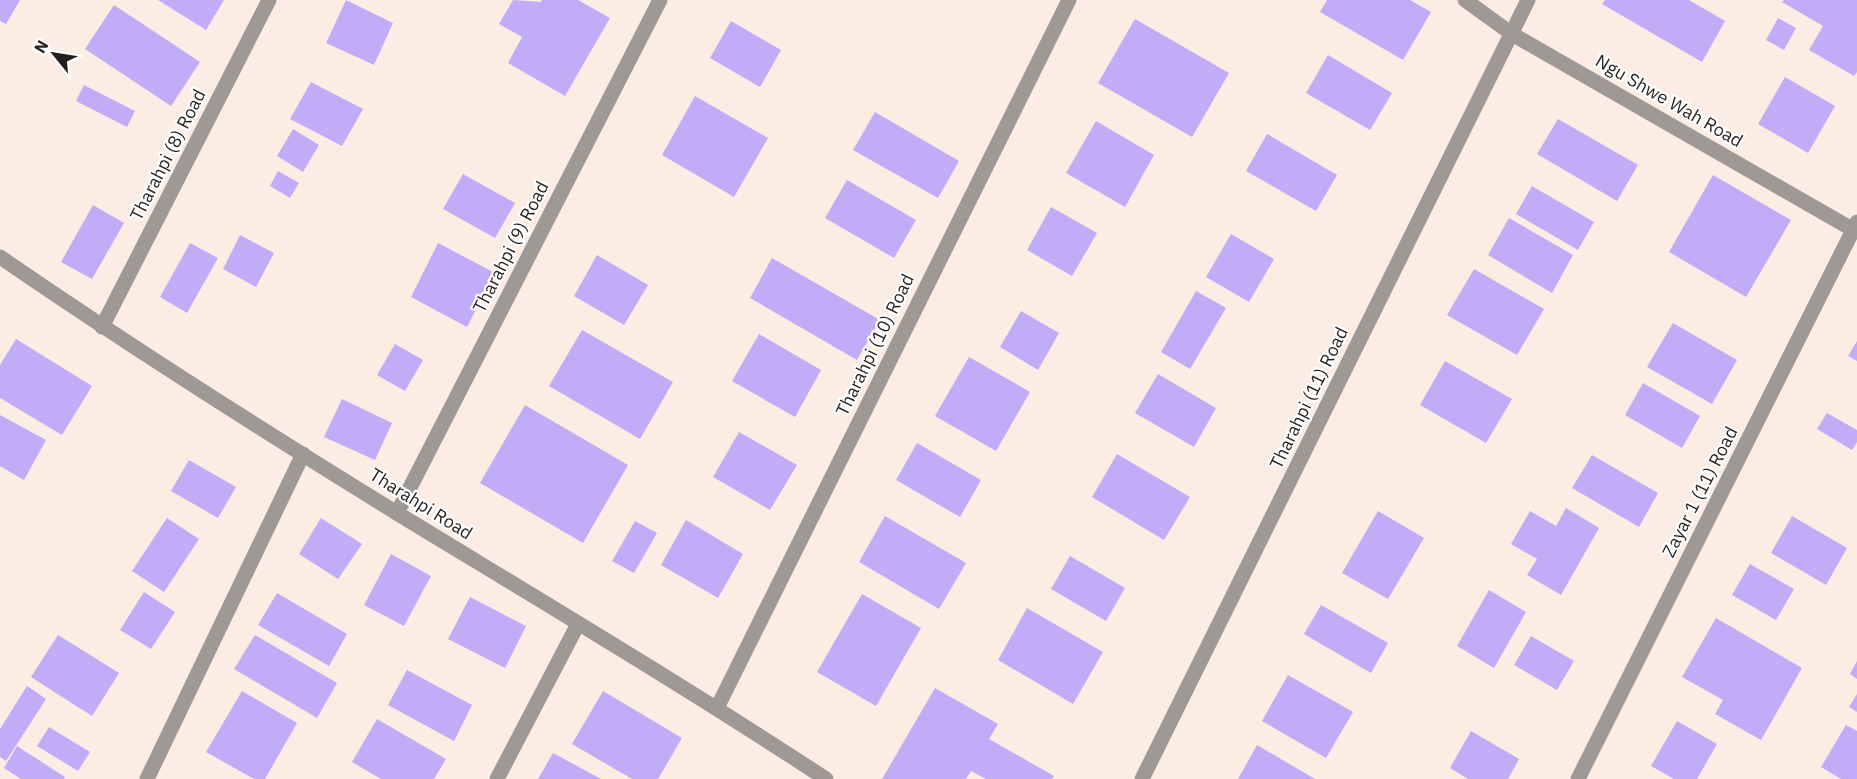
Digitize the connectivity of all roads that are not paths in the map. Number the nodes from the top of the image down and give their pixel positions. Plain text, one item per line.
1 (269, 0) edge
2 (660, 0) edge
3 (1069, 0) edge
4 (1465, 0) edge
5 (1528, 0) edge
6 (1512, 34) junction
7 (1856, 228) edge
8 (0, 257) edge
9 (102, 327) junction
10 (303, 454) junction
11 (397, 513) junction
12 (578, 624) junction
13 (717, 708) junction
14 (147, 779) edge
15 (497, 779) edge
16 (826, 779) edge
17 (1142, 779) edge
18 (1578, 779) edge

1 - 9 street, Tharahpi (8) Road
2 - 11 street, Tharahpi (9) Road
3 - 13 street, Tharahpi (10) Road
4 - 6 street, Ngu Shwe Wah Road
5 - 6 street, Tharahpi (11) Road
6 - 7 street, Ngu Shwe Wah Road
6 - 17 street, Tharahpi (11) Road
7 - 18 street, Zayar 1 (11) Road
8 - 9 street, Tharahpi Road
9 - 10 street, Tharahpi Road
10 - 11 street, Tharahpi Road
10 - 14 street
11 - 12 street, Tharahpi Road
12 - 13 street, Tharahpi Road
12 - 15 street
13 - 16 street, Tharahpi Road

